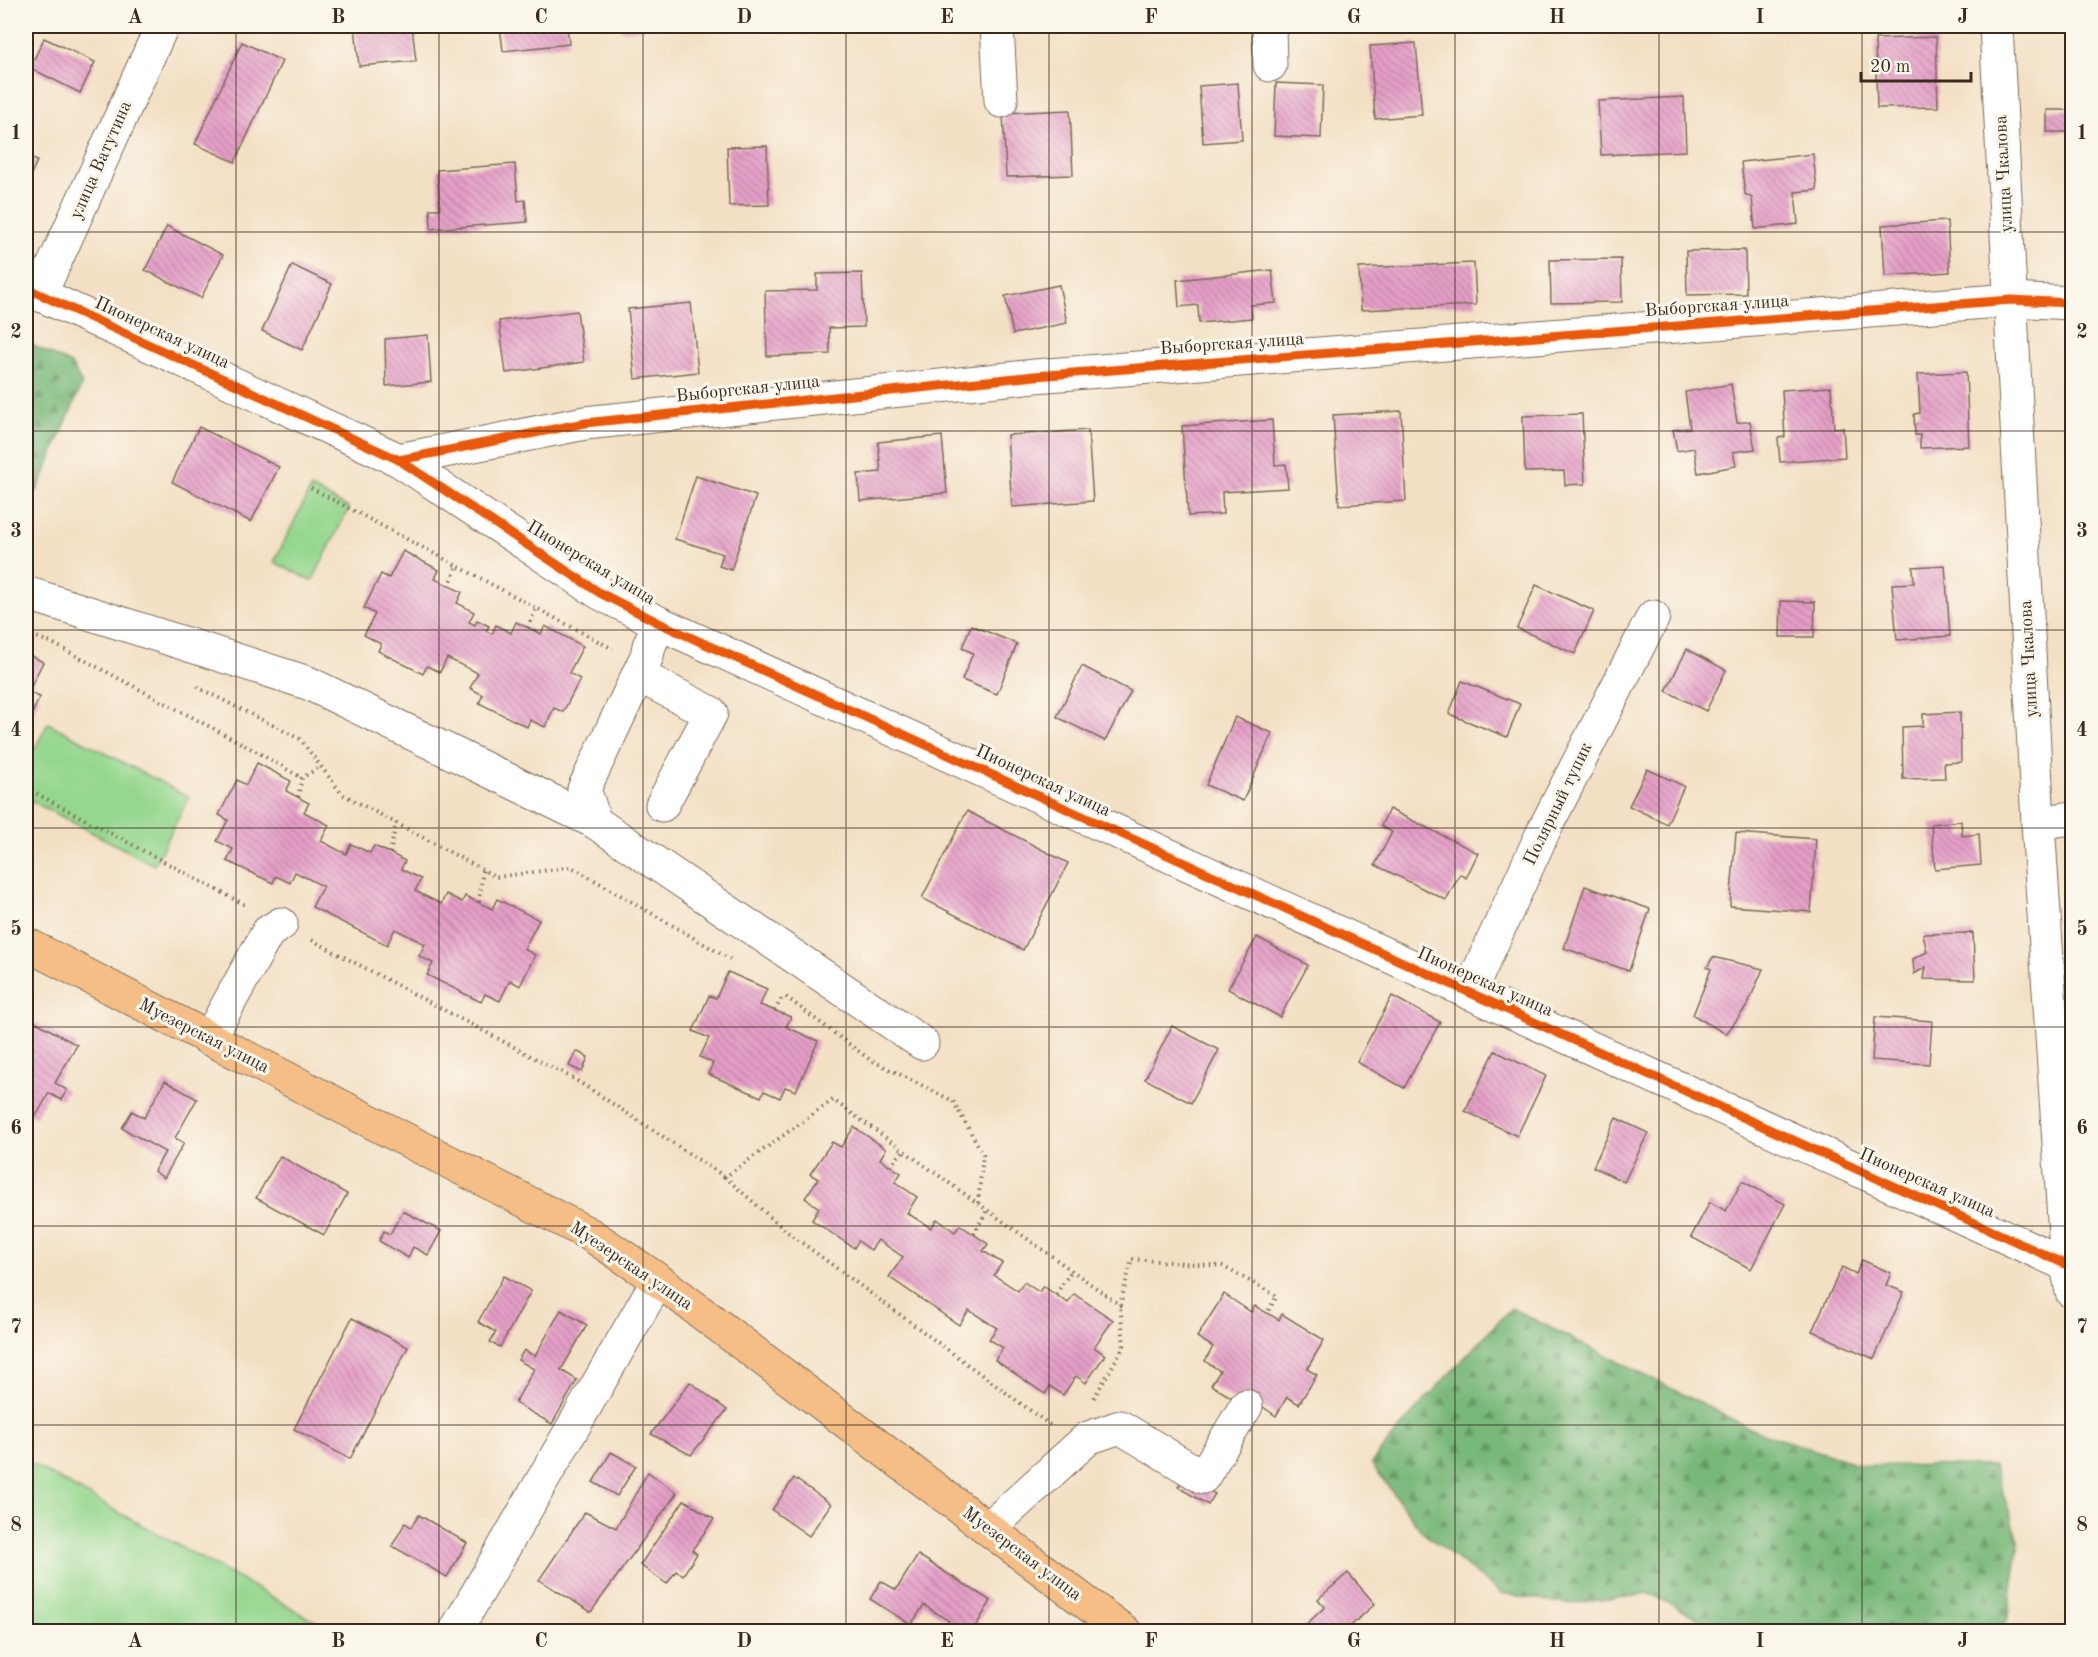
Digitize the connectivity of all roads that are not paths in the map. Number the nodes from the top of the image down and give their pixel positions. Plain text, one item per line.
1 (162, 26) edge
2 (996, 26) edge
3 (1269, 26) edge
4 (1996, 26) edge
5 (1270, 65) dead end
6 (1001, 101) dead end
7 (33, 291) edge
8 (2011, 300) junction
9 (2073, 303) edge
10 (399, 460) junction
11 (26, 593) edge
12 (1653, 617) dead end
13 (659, 623) junction
14 (640, 670) junction
15 (662, 805) dead end
16 (2073, 818) edge
17 (595, 822) junction
18 (2038, 823) junction
19 (281, 924) road end
20 (26, 944) edge
21 (1469, 993) junction
22 (209, 1038) junction
23 (922, 1043) dead end
24 (2070, 1279) edge
25 (658, 1280) junction
26 (1246, 1406) dead end
27 (988, 1529) junction
28 (455, 1632) edge
29 (1125, 1632) edge

1 - 7 street, улица Ватутина
2 - 6 street
3 - 5 street
4 - 8 street, улица Чкалова
7 - 10 street, Пионерская улица
8 - 9 street, Выборгская улица
8 - 10 street, Выборгская улица
8 - 18 street, улица Чкалова
10 - 13 street, Пионерская улица
11 - 17 street
12 - 21 street, Полярный тупик
13 - 14 street
13 - 21 street, Пионерская улица
14 - 15 street
14 - 17 street
16 - 18 street
17 - 23 street
18 - 24 street, улица Чкалова
19 - 22 street
20 - 22 main road, Муезерская улица
21 - 24 street, Пионерская улица
22 - 25 main road, Муезерская улица
25 - 27 main road, Муезерская улица
25 - 28 street
26 - 27 street
27 - 29 main road, Муезерская улица

